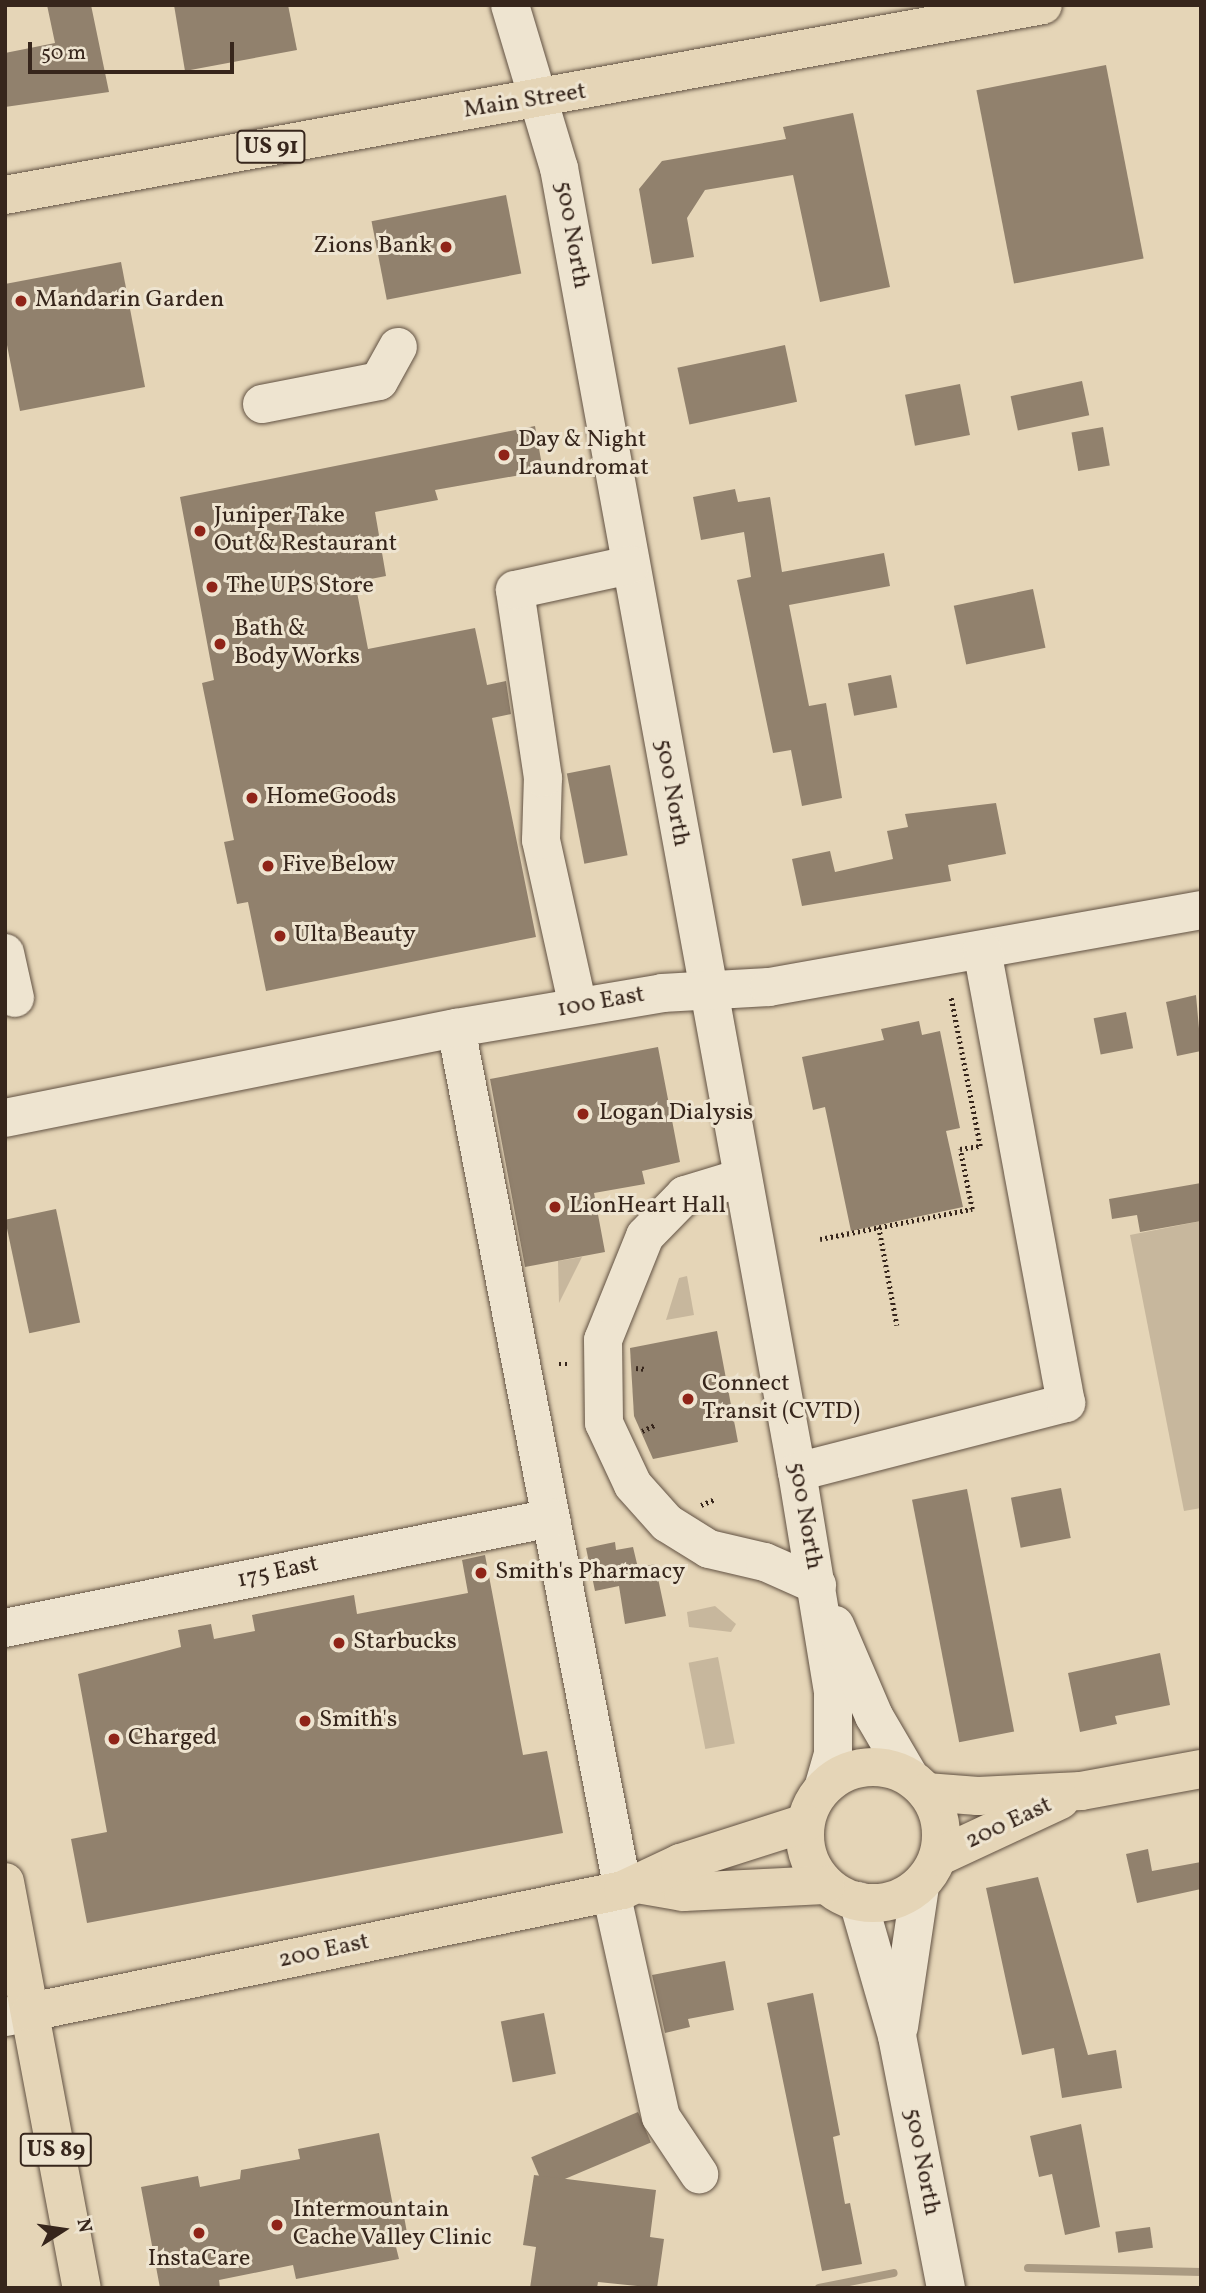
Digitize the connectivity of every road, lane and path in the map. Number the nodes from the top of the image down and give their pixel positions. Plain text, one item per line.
1 (510, 5) edge
2 (1043, 5) edge
3 (538, 101) junction
4 (5, 195) edge
5 (398, 347) dead end
6 (262, 404) dead end
7 (630, 565) junction
8 (1201, 910) edge
9 (982, 951) junction
10 (5, 953) edge
11 (706, 990) junction
12 (15, 998) dead end
13 (951, 998) dead end
14 (578, 1007) junction
15 (456, 1027) junction
16 (5, 1118) edge
17 (741, 1178) junction
18 (878, 1227) junction
19 (820, 1239) dead end
20 (897, 1325) dead end
21 (559, 1364) dead end
22 (569, 1364) dead end
23 (797, 1472) junction
24 (551, 1518) junction
25 (817, 1585) junction
26 (5, 1628) edge
27 (1201, 1769) edge
28 (918, 1784) junction
29 (824, 1785) junction
30 (1081, 1791) junction
31 (805, 1823) junction
32 (929, 1872) junction
33 (5, 1882) edge
34 (626, 1889) junction
35 (842, 1893) junction
36 (18, 2015) edge
37 (897, 2036) junction
38 (699, 2174) dead end
39 (82, 2288) edge
40 (946, 2288) edge

1 - 3 street, 500 North
2 - 3 main road, Main Street / US 91
3 - 4 main road, Main Street / US 91
3 - 7 street, 500 North
5 - 6 street
7 - 11 street, 500 North
7 - 14 street
8 - 9 street, 100 East
9 - 11 street, 100 East
9 - 23 street
10 - 12 street
11 - 14 street, 100 East
11 - 17 street, 500 North
13 - 18 path
14 - 15 street, 100 East
15 - 16 street, 100 East
15 - 24 street
17 - 23 street, 500 North
17 - 25 street
18 - 19 path
18 - 20 path
21 - 22 path
23 - 25 street, 500 North
24 - 26 street, 175 East
24 - 34 street
25 - 28 street, 500 North
25 - 29 street, 500 North
27 - 30 main road, 200 East
28 - 29 main road
28 - 30 main road, 200 East
28 - 32 main road
29 - 31 main road
30 - 32 main road, 200 East
31 - 34 main road, 200 East
31 - 35 main road
32 - 35 main road
32 - 37 street, 500 North
33 - 36 main road, US 89
34 - 35 main road, 200 East
34 - 36 main road, 200 East
34 - 38 street
35 - 37 street, 500 North
36 - 39 main road, US 89
37 - 40 street, 500 North

